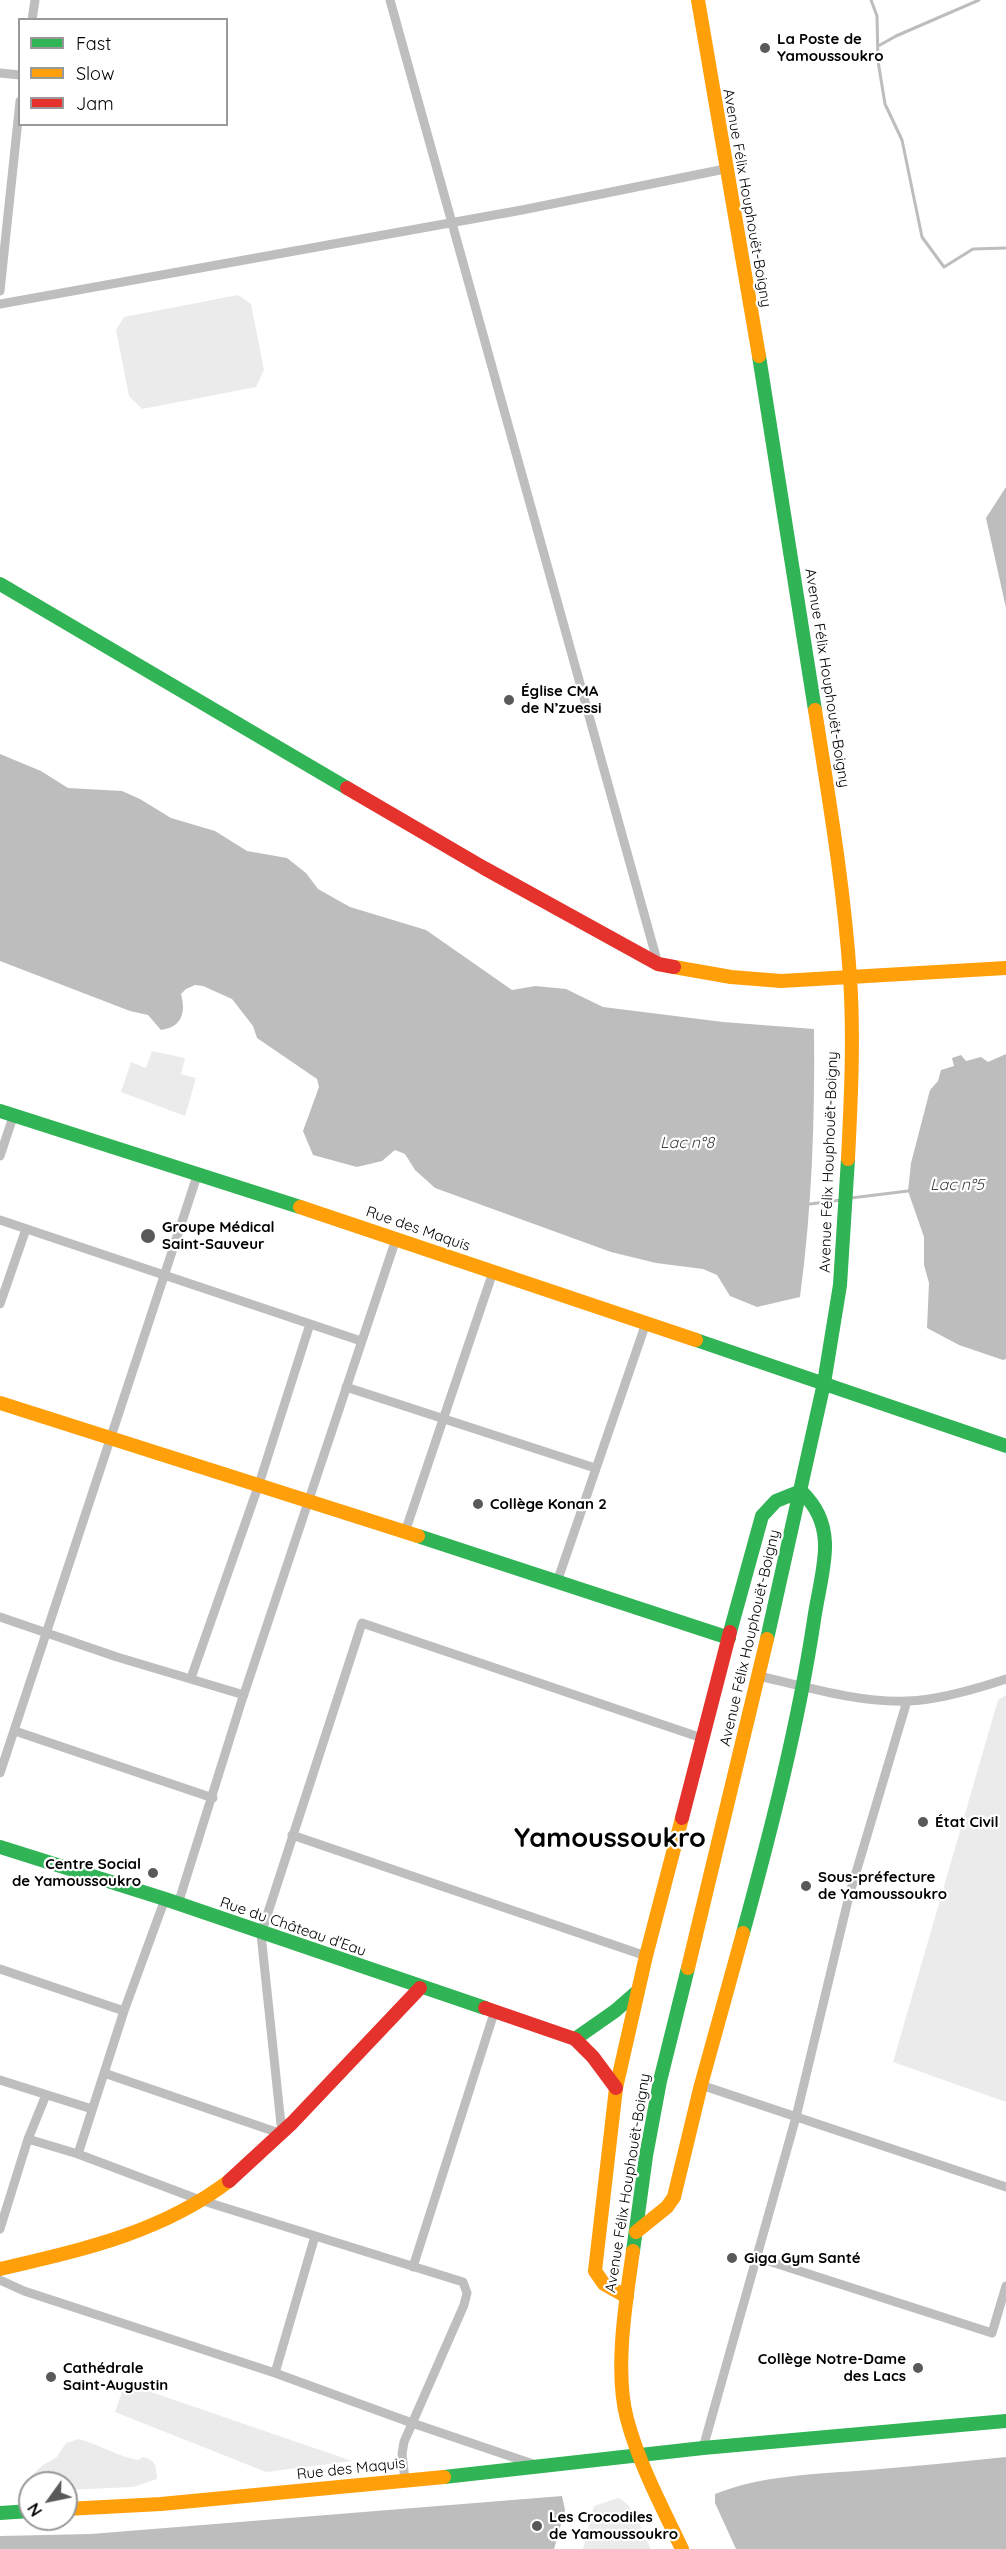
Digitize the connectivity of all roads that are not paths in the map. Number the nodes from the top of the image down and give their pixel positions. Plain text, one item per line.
1 (35, 0) edge
2 (390, 0) edge
3 (698, 0) edge
4 (32, 18) edge
5 (0, 73) edge
6 (18, 75) edge
7 (18, 120) edge
8 (725, 169) junction
9 (451, 222) junction
10 (0, 291) edge
11 (0, 304) edge
12 (0, 584) edge
13 (658, 964) junction
14 (1006, 968) edge
15 (850, 979) junction
16 (7, 1112) edge
17 (0, 1156) edge
18 (198, 1173) junction
19 (0, 1220) edge
20 (26, 1229) junction
21 (396, 1239) junction
22 (493, 1272) junction
23 (5, 1273) edge
24 (165, 1276) junction
25 (0, 1304) edge
26 (646, 1323) junction
27 (310, 1324) junction
28 (361, 1341) junction
29 (824, 1383) junction
30 (346, 1387) junction
31 (4, 1406) edge
32 (442, 1419) junction
33 (109, 1437) junction
34 (1006, 1446) edge
35 (595, 1468) junction
36 (259, 1484) junction
37 (801, 1491) junction
38 (310, 1500) junction
39 (405, 1532) junction
40 (556, 1582) junction
41 (0, 1617) edge
42 (47, 1633) junction
43 (729, 1638) junction
44 (759, 1676) junction
45 (191, 1678) junction
46 (1006, 1679) edge
47 (803, 1686) junction
48 (244, 1695) junction
49 (907, 1701) junction
50 (15, 1731) junction
51 (702, 1738) junction
52 (0, 1773) edge
53 (213, 1798) junction
54 (292, 1835) junction
55 (0, 1847) edge
56 (171, 1902) junction
57 (261, 1934) junction
58 (646, 1956) junction
59 (0, 1969) edge
60 (420, 1988) junction
61 (638, 1990) junction
62 (124, 2011) junction
63 (494, 2013) junction
64 (575, 2039) junction
65 (104, 2073) junction
66 (0, 2080) edge
67 (701, 2085) junction
68 (616, 2088) junction
69 (46, 2095) junction
70 (92, 2109) junction
71 (796, 2117) junction
72 (282, 2134) junction
73 (28, 2139) junction
74 (78, 2154) junction
75 (1006, 2187) edge
76 (200, 2200) junction
77 (0, 2229) edge
78 (636, 2232) junction
79 (315, 2236) junction
80 (756, 2257) junction
81 (413, 2267) junction
82 (0, 2269) edge
83 (0, 2280) edge
84 (1006, 2286) edge
85 (627, 2297) junction
86 (275, 2373) junction
87 (1006, 2421) edge
88 (412, 2423) junction
89 (703, 2448) junction
90 (639, 2457) junction
91 (543, 2467) junction
92 (405, 2480) junction
93 (78, 2508) edge
94 (18, 2512) edge
95 (0, 2513) edge
96 (682, 2549) edge

1 - 4 street
2 - 9 street
3 - 8 main road, Avenue Félix Houphouët-Boigny
5 - 6 street
7 - 10 street
8 - 9 street
8 - 15 main road, Avenue Félix Houphouët-Boigny
9 - 11 street
9 - 13 street
12 - 13 main road
13 - 15 main road
14 - 15 main road
15 - 29 main road, Avenue Félix Houphouët-Boigny
16 - 17 street
16 - 18 main road, Rue des Maquis
18 - 21 main road, Rue des Maquis
18 - 24 street
19 - 20 street
20 - 23 street
20 - 24 street
21 - 22 main road, Rue des Maquis
21 - 28 street
22 - 26 main road, Rue des Maquis
22 - 32 street
23 - 25 street
24 - 27 street
24 - 33 street
26 - 29 main road, Rue des Maquis
26 - 35 street
27 - 28 street
27 - 36 street
28 - 30 street
29 - 34 main road, Rue des Maquis
29 - 37 main road, Avenue Félix Houphouët-Boigny
30 - 32 street
30 - 38 street
31 - 33 main road
32 - 35 street
32 - 39 street
33 - 36 main road
33 - 42 street
35 - 40 street
36 - 38 main road
36 - 45 street
37 - 43 main road
37 - 44 main road, Avenue Félix Houphouët-Boigny
37 - 47 main road
38 - 39 main road
38 - 48 street
39 - 40 main road
40 - 43 main road
41 - 42 street
42 - 45 street
42 - 50 street
43 - 51 main road
44 - 47 street
44 - 78 main road, Avenue Félix Houphouët-Boigny
45 - 48 street
46 - 49 street
47 - 49 street
47 - 67 main road
48 - 53 street
49 - 71 street
50 - 52 street
50 - 53 street
51 - 54 street
51 - 58 main road
53 - 56 street
54 - 57 street
54 - 58 street
55 - 56 main road, Rue du Château d'Eau
56 - 57 main road, Rue du Château d'Eau
56 - 62 street
57 - 60 main road, Rue du Château d'Eau
57 - 72 street
58 - 61 main road
59 - 62 street
60 - 63 main road, Rue du Château d'Eau
60 - 72 main road
61 - 64 main road
61 - 68 main road
62 - 65 street
63 - 64 main road, Rue du Château d'Eau
63 - 81 street
64 - 68 main road, Rue du Château d'Eau
65 - 70 street
65 - 72 street
66 - 69 street
67 - 71 street
67 - 78 main road
68 - 85 main road
69 - 70 street
69 - 73 street
70 - 74 street
71 - 75 street
71 - 80 street
72 - 76 main road
73 - 74 street
73 - 77 street
74 - 76 street
76 - 79 street
76 - 82 main road
78 - 85 main road, Avenue Félix Houphouët-Boigny
79 - 81 street
79 - 86 street
80 - 84 street
80 - 89 street
81 - 88 street
83 - 86 street
85 - 90 main road, Avenue Félix Houphouët-Boigny
86 - 88 street
87 - 89 main road, Rue des Maquis
88 - 91 street
88 - 92 street
89 - 90 main road, Rue des Maquis
90 - 91 main road, Rue des Maquis
90 - 96 main road, Avenue Félix Houphouët-Boigny
91 - 92 main road, Rue des Maquis
92 - 93 main road, Rue des Maquis
94 - 95 main road

